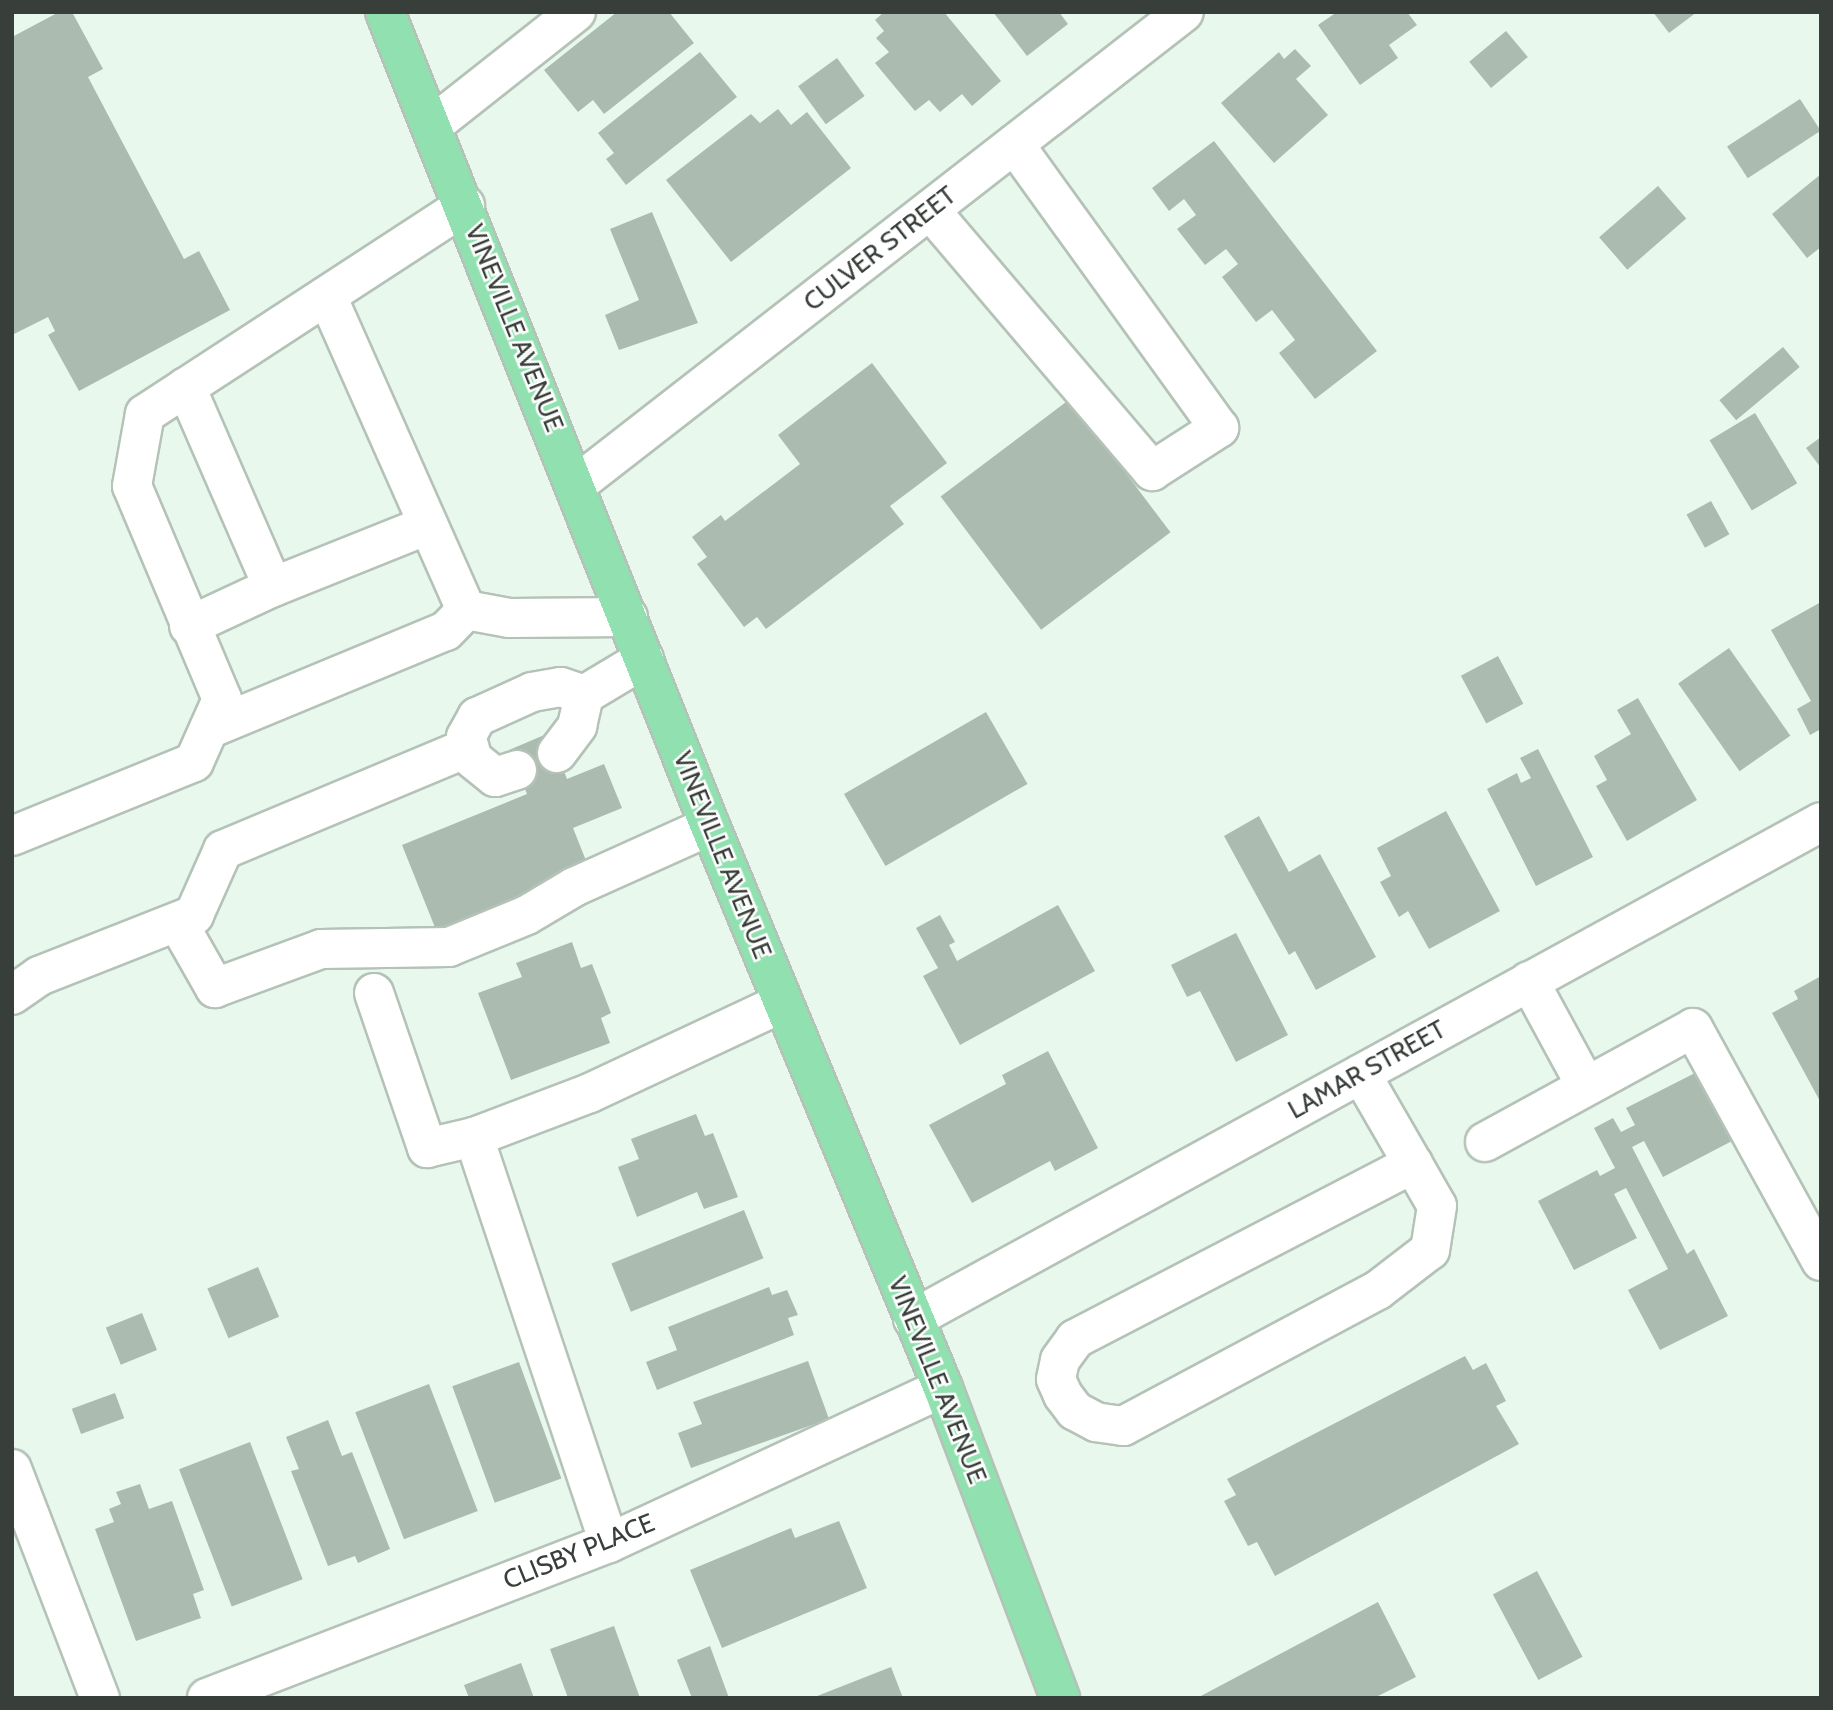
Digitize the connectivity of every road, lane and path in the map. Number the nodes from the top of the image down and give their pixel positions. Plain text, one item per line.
1 (385, 12) edge
2 (576, 12) edge
3 (1184, 12) edge
4 (433, 124) junction
5 (1014, 145) junction
6 (465, 205) junction
7 (930, 210) junction
8 (327, 296) junction
9 (186, 387) junction
10 (576, 485) junction
11 (428, 525) junction
12 (273, 586) junction
13 (466, 610) junction
14 (628, 617) junction
15 (189, 626) junction
16 (644, 659) junction
17 (584, 695) junction
18 (209, 729) junction
19 (469, 747) junction
20 (557, 753) dead end
21 (517, 770) dead end
22 (1821, 822) edge
23 (710, 826) junction
24 (12, 836) edge
25 (178, 923) junction
26 (1529, 981) junction
27 (374, 993) dead end
28 (12, 995) edge
29 (782, 1003) junction
30 (1361, 1074) junction
31 (1586, 1086) junction
32 (474, 1137) junction
33 (1485, 1142) dead end
34 (1413, 1164) junction
35 (1821, 1261) edge
36 (913, 1319) junction
37 (943, 1388) junction
38 (12, 1469) edge
39 (609, 1543) junction
40 (100, 1698) edge
41 (207, 1698) edge
42 (1059, 1698) edge

1 - 4 main road, VINEVILLE AVENUE
2 - 4 street
3 - 5 street, CULVER STREET
4 - 6 main road, VINEVILLE AVENUE
5 - 7 street, CULVER STREET
5 - 7 street
6 - 8 street
6 - 10 main road, VINEVILLE AVENUE
7 - 10 street, CULVER STREET
8 - 9 street
8 - 11 street
9 - 12 street
9 - 15 street
10 - 14 main road, VINEVILLE AVENUE
11 - 12 street
11 - 13 street
12 - 15 street
13 - 14 street
13 - 18 street
14 - 16 main road, VINEVILLE AVENUE
15 - 18 street
16 - 17 street
16 - 23 main road, VINEVILLE AVENUE
17 - 19 street
17 - 20 street
18 - 24 street
19 - 21 street
19 - 25 street
22 - 26 street, LAMAR STREET
23 - 25 street
23 - 29 main road, VINEVILLE AVENUE
25 - 28 street
26 - 30 street, LAMAR STREET
26 - 31 street
27 - 32 street
29 - 32 street
29 - 36 main road, VINEVILLE AVENUE
30 - 34 street
30 - 36 street, LAMAR STREET
31 - 33 street
31 - 35 street
32 - 39 street
34 - 34 street
36 - 37 main road, VINEVILLE AVENUE
37 - 39 street, CLISBY PLACE
37 - 42 main road, VINEVILLE AVENUE
38 - 40 street
39 - 41 street, CLISBY PLACE

